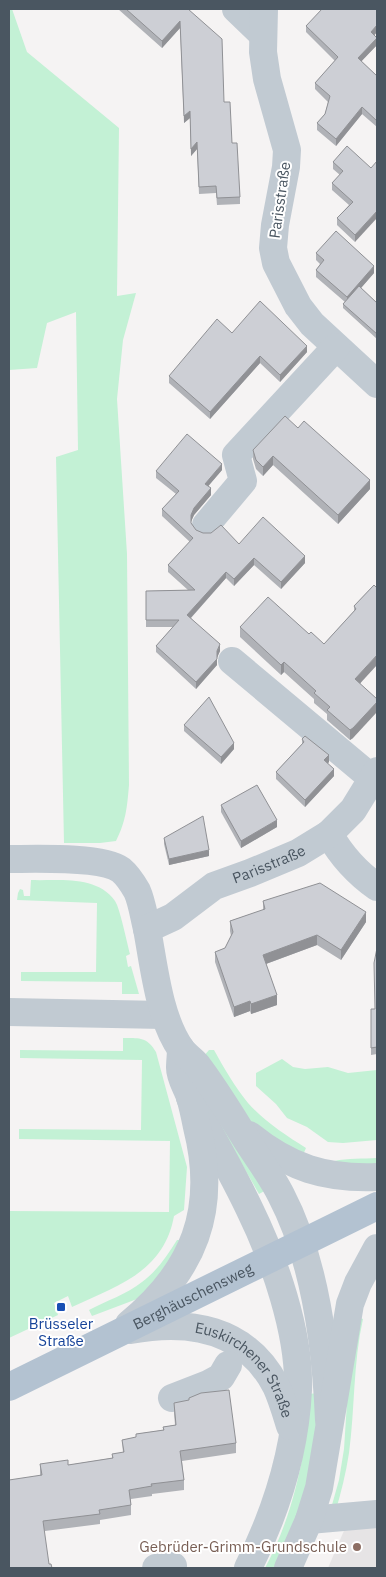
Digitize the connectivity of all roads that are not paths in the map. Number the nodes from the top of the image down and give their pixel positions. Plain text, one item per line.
1 (236, 9) edge
2 (263, 21) edge
3 (336, 347) junction
4 (377, 384) edge
5 (206, 525) dead end
6 (232, 661) dead end
7 (375, 775) edge
8 (329, 834) junction
9 (9, 859) edge
10 (377, 887) edge
11 (147, 929) junction
12 (9, 1012) edge
13 (164, 1015) junction
14 (181, 1049) junction
15 (190, 1098) junction
16 (237, 1126) junction
17 (377, 1177) edge
18 (377, 1206) edge
19 (301, 1245) junction
20 (377, 1248) edge
21 (272, 1259) junction
22 (119, 1332) junction
23 (228, 1365) dead end
24 (9, 1387) edge
25 (172, 1398) dead end
26 (329, 1420) junction
27 (294, 1434) junction
28 (377, 1514) edge
29 (309, 1520) junction
30 (248, 1568) edge
31 (288, 1568) edge

1 - 2 street
2 - 3 street, Parisstraße
3 - 4 street, Parisstraße
3 - 5 street
6 - 7 street, Parisstraße
7 - 8 street, Parisstraße
8 - 10 street
8 - 11 street, Parisstraße
9 - 11 street
11 - 13 street
12 - 13 street
13 - 14 street
14 - 15 street
14 - 16 street
15 - 21 street
15 - 22 street
16 - 17 street
16 - 19 street
18 - 19 main road, Berghäuschensweg
19 - 21 main road, Berghäuschensweg
19 - 26 street
20 - 26 street
21 - 22 main road, Berghäuschensweg
21 - 27 street, Euskirchener Straße
22 - 24 main road, Berghäuschensweg
22 - 27 street, Euskirchener Straße
23 - 25 street
26 - 29 street
27 - 30 street, Euskirchener Straße
28 - 29 street
29 - 31 street

